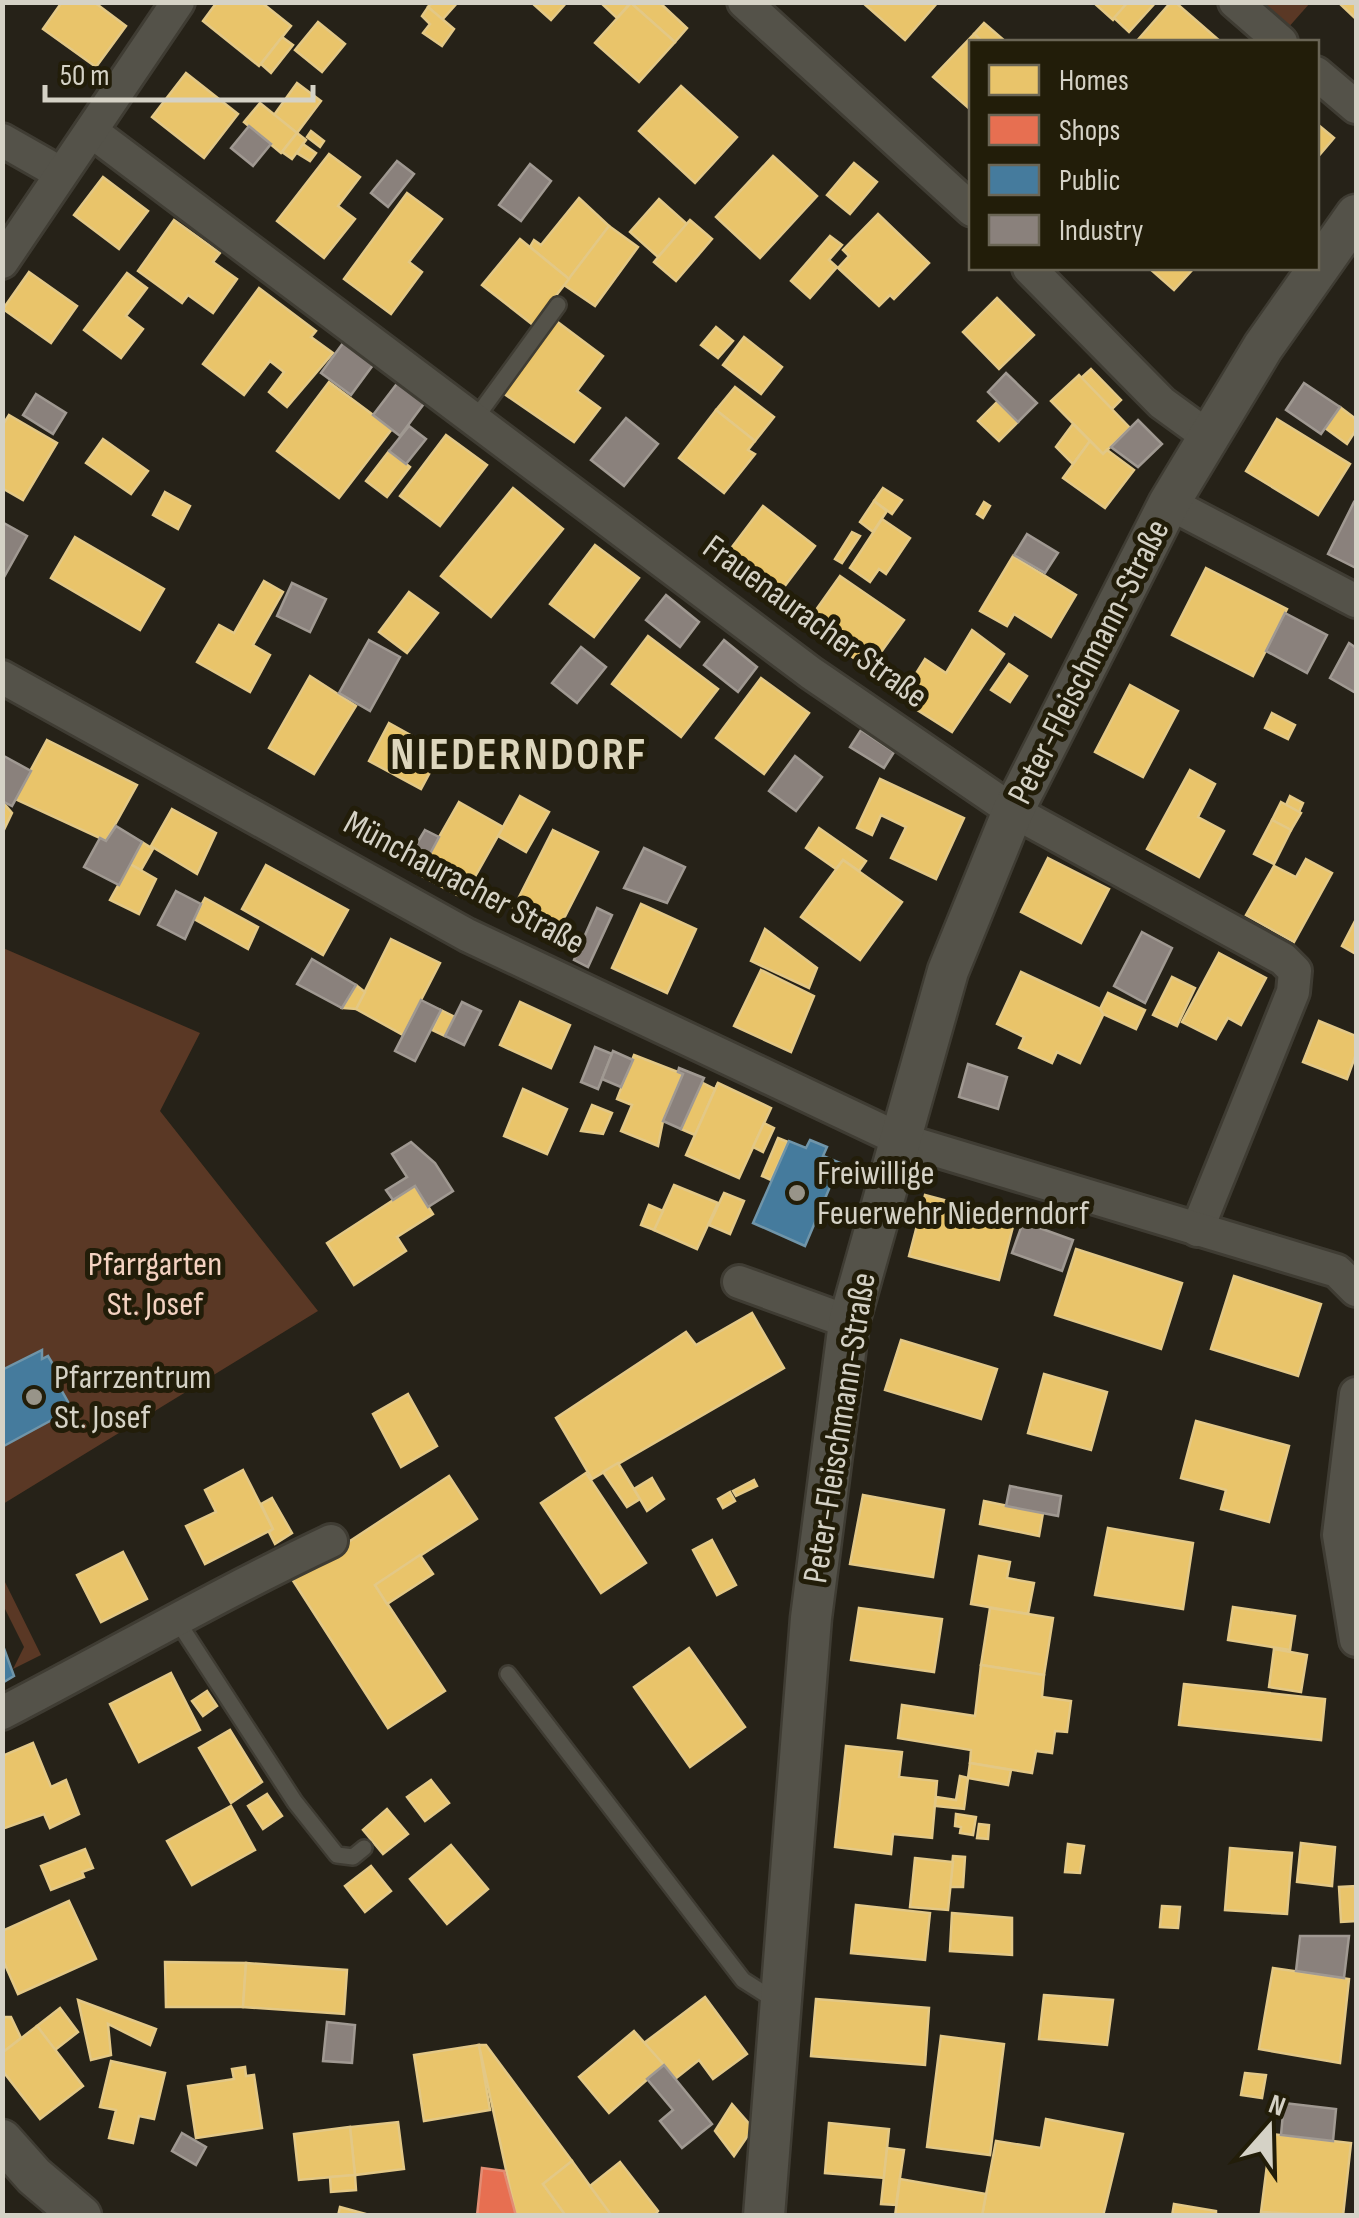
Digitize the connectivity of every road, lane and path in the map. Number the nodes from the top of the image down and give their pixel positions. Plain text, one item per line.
1 (178, 2) edge
2 (744, 2) edge
3 (1234, 2) edge
4 (1279, 40) edge
5 (1319, 76) edge
6 (1356, 107) edge
7 (91, 131) junction
8 (2, 140) edge
9 (60, 172) junction
10 (969, 207) edge
11 (1356, 215) edge
12 (2, 262) edge
13 (1319, 269) edge
14 (1031, 270) edge
15 (1318, 270) edge
16 (558, 305) dead end
17 (475, 419) junction
18 (1206, 435) junction
19 (1169, 504) junction
20 (1356, 601) edge
21 (2, 677) edge
22 (1013, 811) junction
23 (899, 1139) junction
24 (1196, 1230) junction
25 (739, 1282) dead end
26 (1356, 1290) edge
27 (849, 1322) junction
28 (1356, 1394) edge
29 (331, 1541) dead end
30 (178, 1622) junction
31 (1356, 1640) edge
32 (508, 1674) dead end
33 (2, 1713) edge
34 (364, 1848) dead end
35 (782, 2005) junction
36 (5, 2149) edge
37 (81, 2216) edge
38 (764, 2216) edge

1 - 7 street
2 - 10 street
3 - 4 street
5 - 6 street
7 - 9 street
7 - 17 street, Frauenauracher Straße
8 - 9 street
9 - 12 street
11 - 13 street, Peter-Fleischmann-Straße
14 - 18 street
15 - 18 street, Peter-Fleischmann-Straße
16 - 17 lane
17 - 22 street, Frauenauracher Straße
18 - 19 street, Peter-Fleischmann-Straße
19 - 20 street
19 - 22 street, Peter-Fleischmann-Straße
21 - 23 street, Münchauracher Straße
22 - 23 street, Peter-Fleischmann-Straße
22 - 24 street, Frauenauracher Straße
23 - 24 street, Münchauracher Straße
23 - 27 street, Peter-Fleischmann-Straße
24 - 26 street, Münchauracher Straße
25 - 27 street
27 - 35 street, Peter-Fleischmann-Straße
28 - 31 street
29 - 30 street
30 - 33 street
30 - 34 lane
32 - 35 lane
35 - 38 street, Peter-Fleischmann-Straße
36 - 37 street

